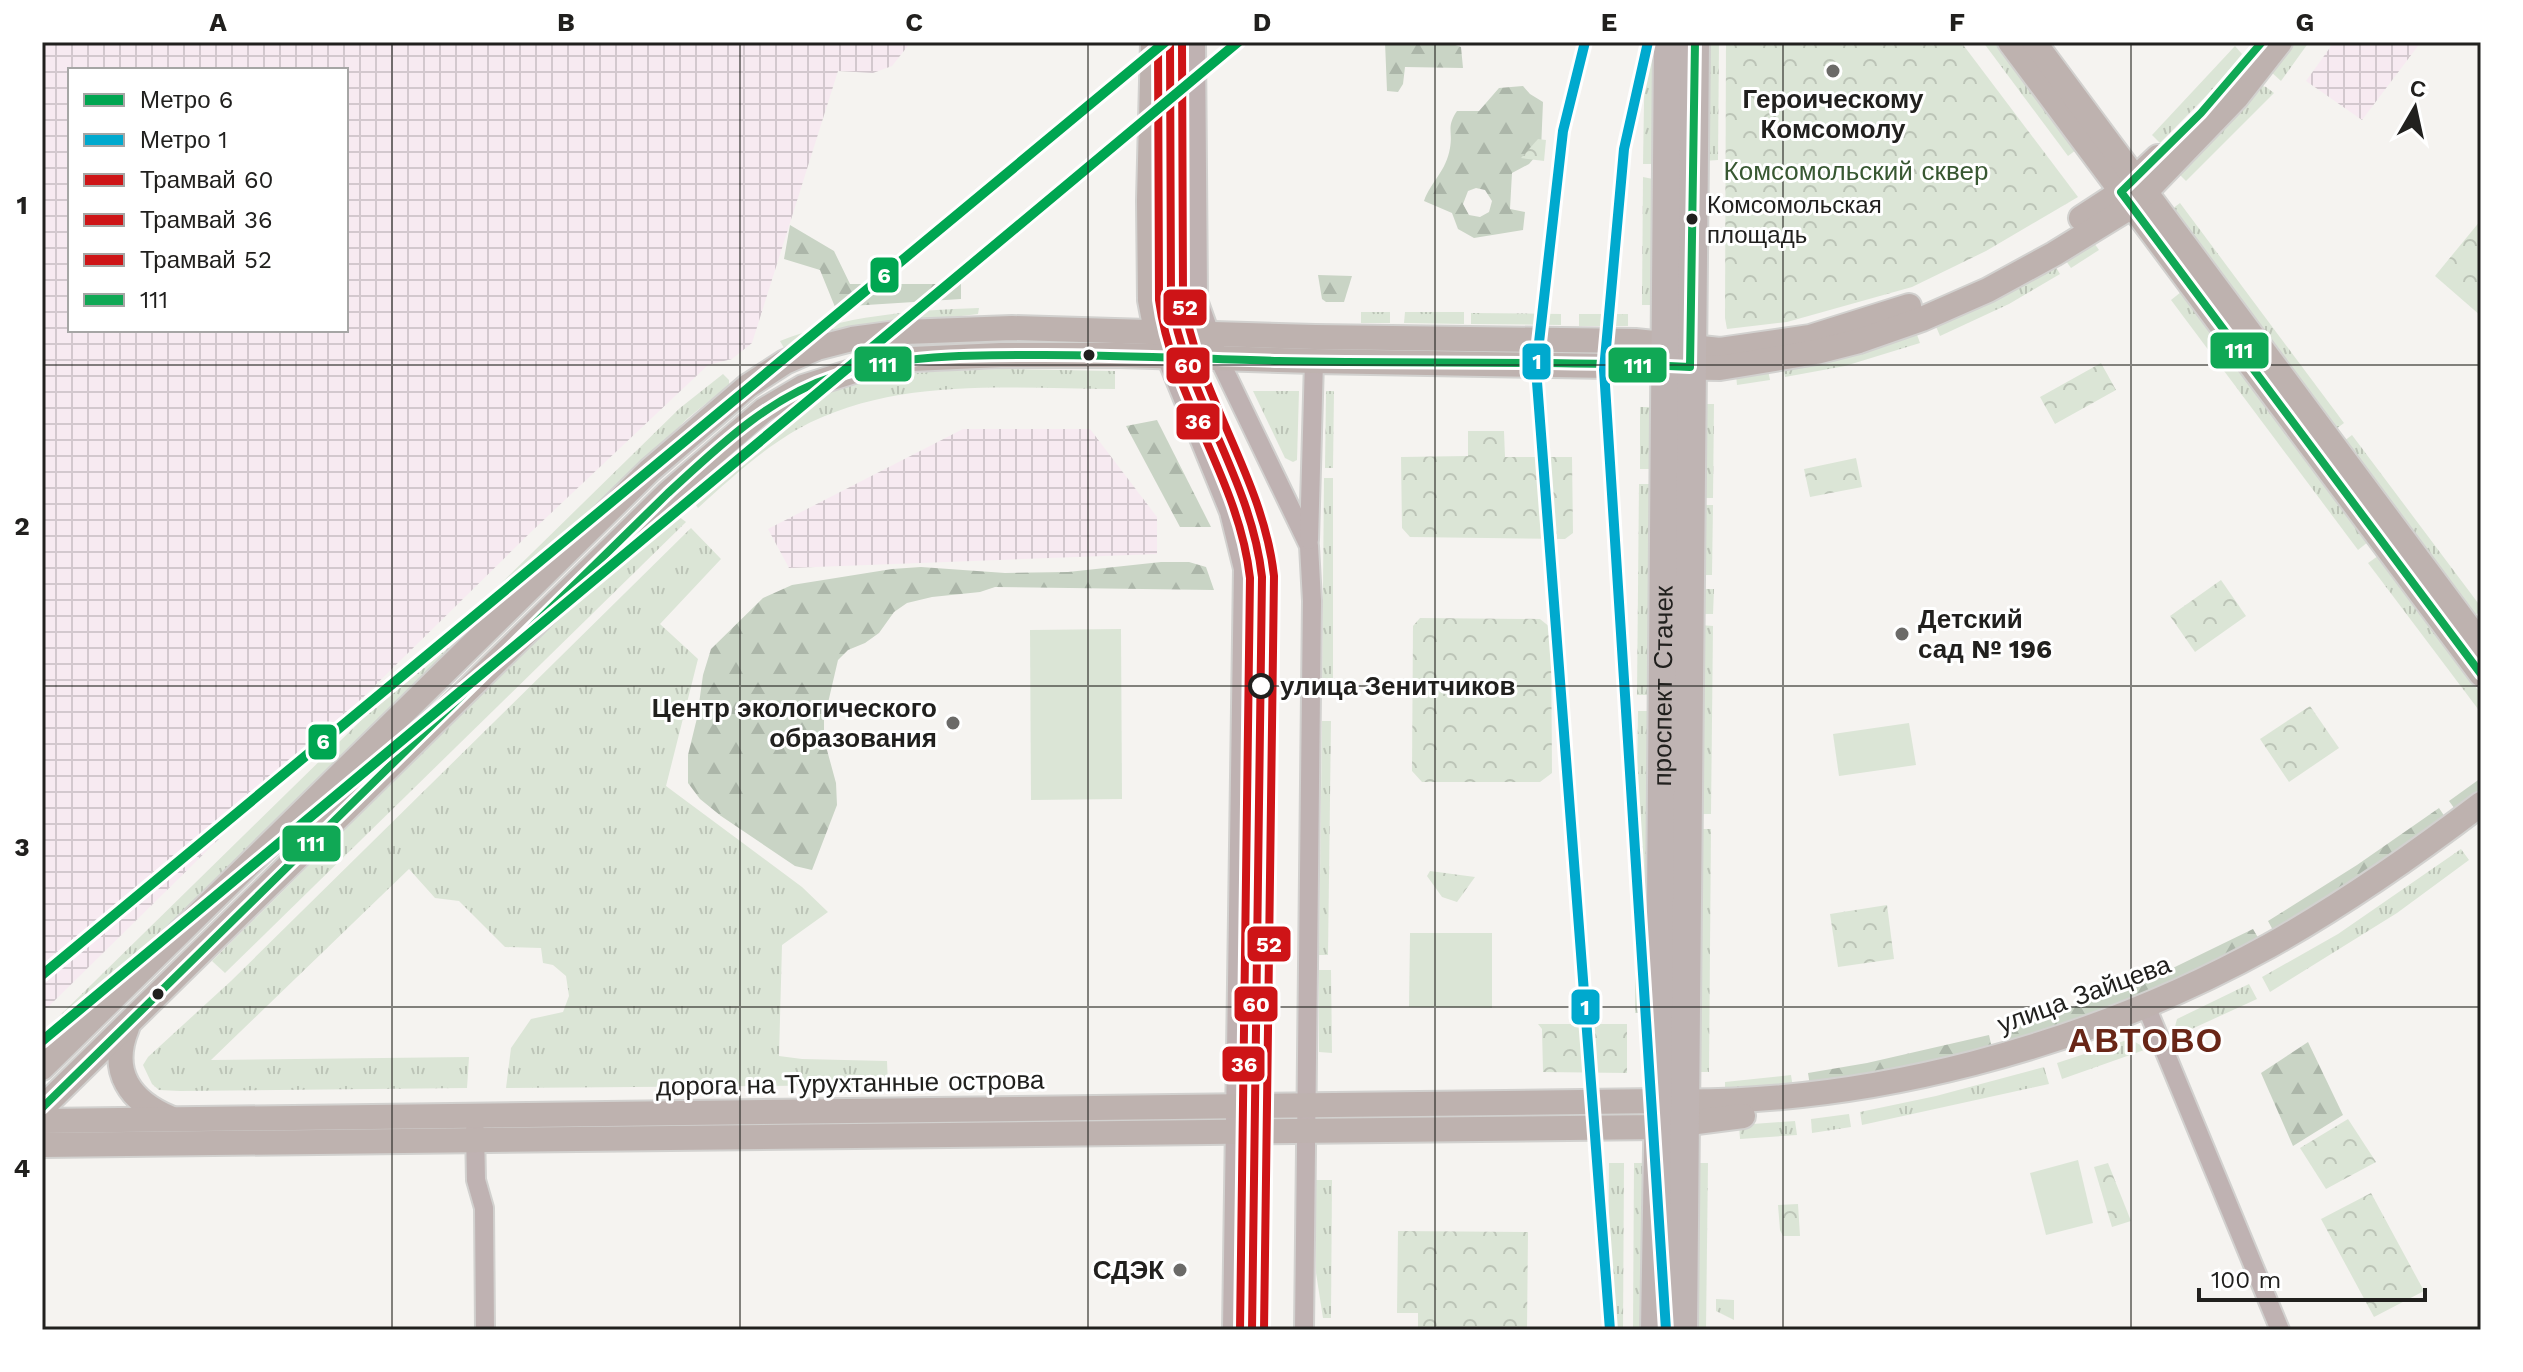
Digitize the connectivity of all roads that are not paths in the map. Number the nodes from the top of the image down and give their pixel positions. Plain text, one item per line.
1 (1153, 42) edge
2 (1196, 42) edge
3 (1668, 42) edge
4 (1695, 42) edge
5 (2010, 42) edge
6 (2034, 42) edge
7 (2262, 42) edge
8 (2280, 42) edge
9 (2134, 193) junction
10 (1156, 331) junction
11 (1208, 333) junction
12 (1165, 356) junction
13 (1678, 357) junction
14 (1219, 359) junction
15 (1314, 361) junction
16 (1309, 546) junction
17 (2481, 644) edge
18 (2481, 674) edge
19 (2481, 804) edge
20 (2481, 823) edge
21 (2149, 1014) junction
22 (128, 1026) junction
23 (42, 1068) edge
24 (1308, 1105) junction
25 (1236, 1106) junction
26 (42, 1108) edge
27 (1671, 1113) junction
28 (174, 1120) junction
29 (42, 1121) edge
30 (474, 1128) junction
31 (1308, 1130) junction
32 (1235, 1131) junction
33 (42, 1145) edge
34 (485, 1330) edge
35 (1232, 1330) edge
36 (1304, 1330) edge
37 (1655, 1330) edge
38 (1683, 1330) edge
39 (2280, 1330) edge

1 - 10 main road
2 - 11 street
3 - 13 main road, проспект Стачек
4 - 13 main road, проспект Стачек
5 - 9 main road
6 - 9 main road
7 - 9 main road
8 - 9 main road
9 - 13 main road
9 - 17 main road
9 - 18 main road
10 - 11 main road
10 - 12 street
10 - 23 main road
11 - 13 main road
11 - 14 street
12 - 14 main road
12 - 22 main road
12 - 25 street
13 - 15 main road
13 - 27 main road, проспект Стачек
14 - 15 main road
14 - 16 street
15 - 16 street
16 - 24 street
19 - 21 main road, улица Зайцева
20 - 21 main road, улица Зайцева
21 - 27 main road, улица Зайцева
21 - 39 street
22 - 26 main road
22 - 28 main road
24 - 25 main road, дорога на Турухтанные острова
24 - 27 main road, дорога на Турухтанные острова
24 - 31 street
25 - 30 main road, дорога на Турухтанные острова
25 - 32 street
27 - 31 main road
27 - 37 main road, проспект Стачек
27 - 38 main road, проспект Стачек
28 - 29 main road, дорога на Турухтанные острова
28 - 30 main road, дорога на Турухтанные острова
30 - 32 main road, дорога на Турухтанные острова
30 - 33 main road, дорога на Турухтанные острова
30 - 34 street
31 - 32 main road
31 - 36 street
32 - 35 street

